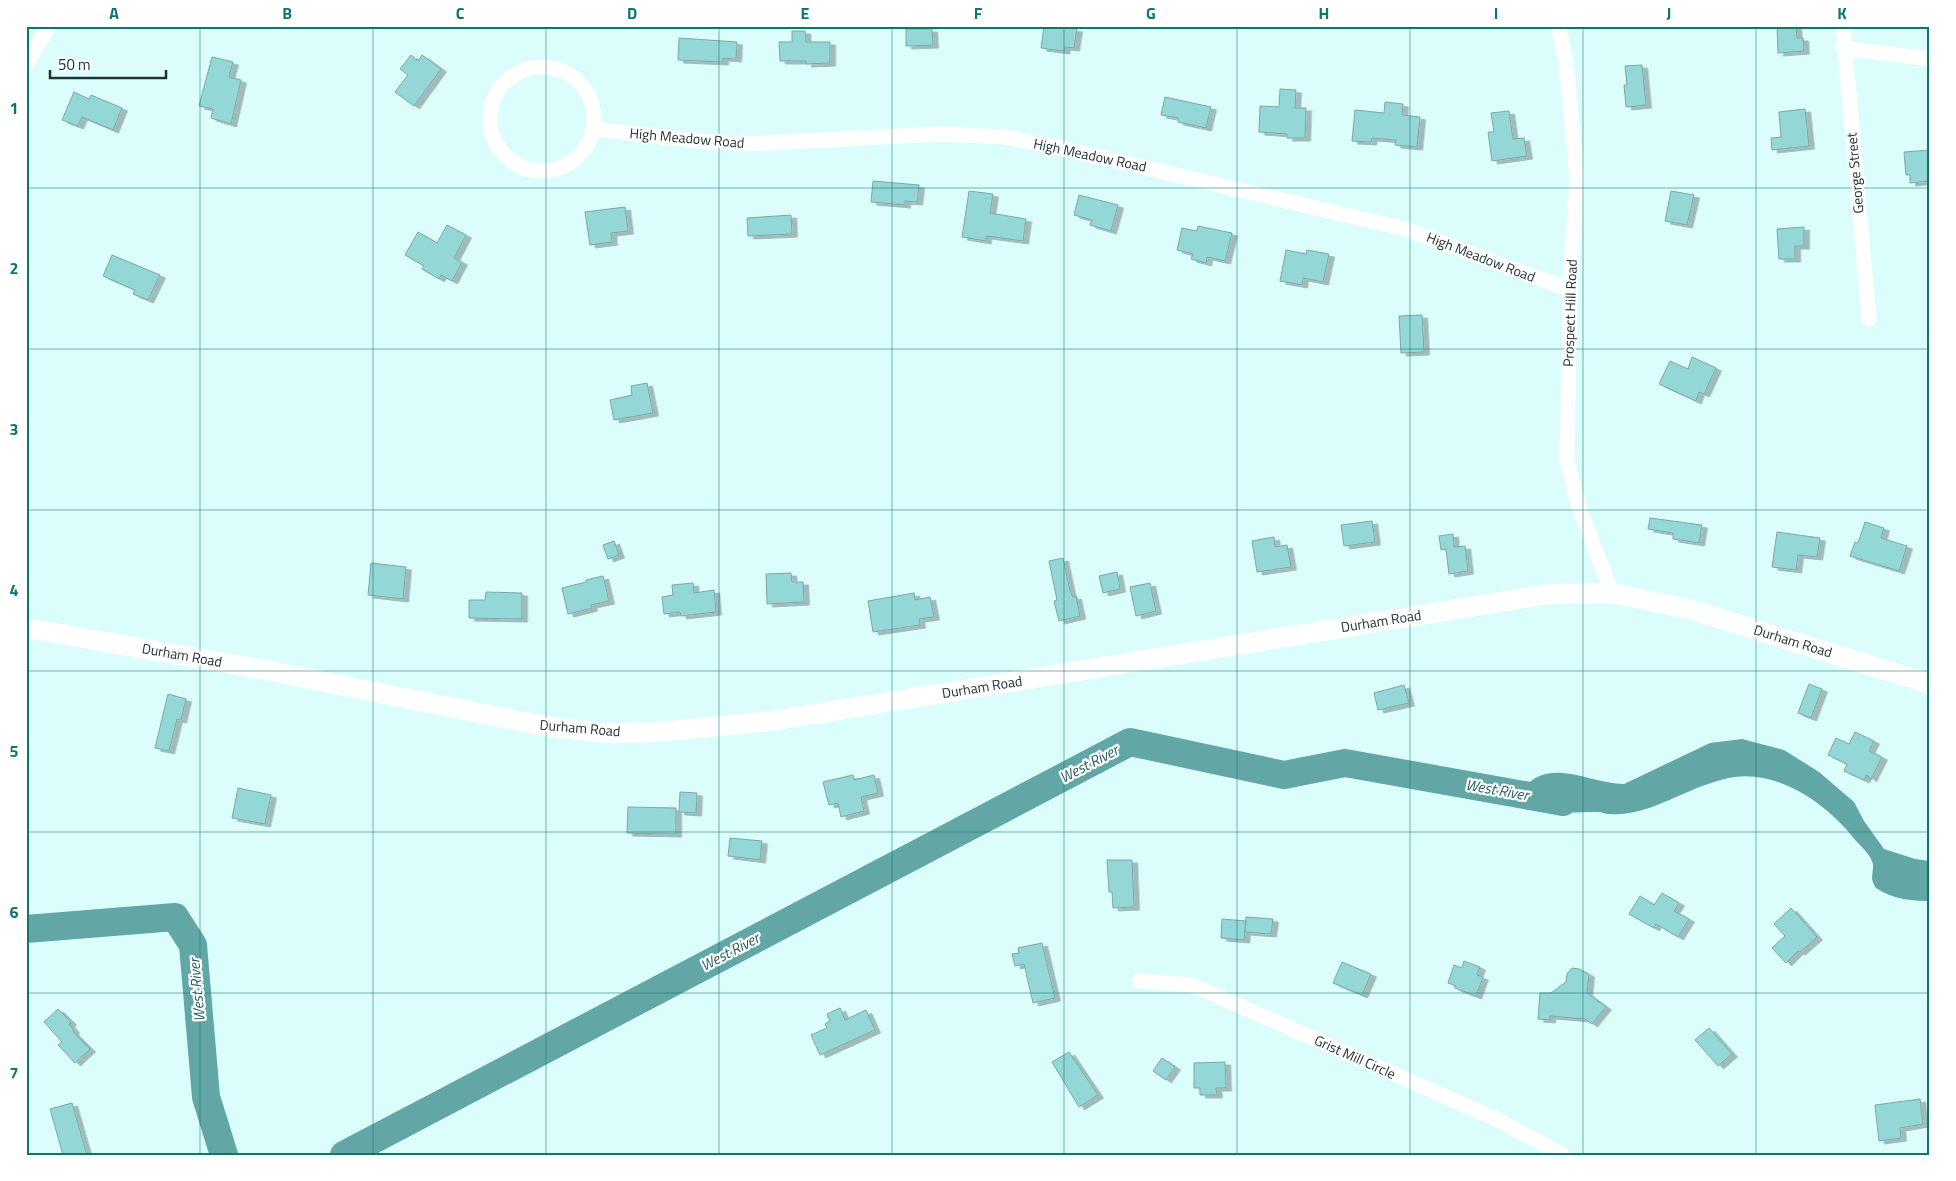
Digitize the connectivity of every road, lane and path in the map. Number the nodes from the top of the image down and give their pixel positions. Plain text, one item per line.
1 (49, 26) edge
2 (1558, 26) edge
3 (1843, 26) edge
4 (1843, 48) junction
5 (1930, 59) edge
6 (26, 65) edge
7 (593, 129) junction
8 (1570, 290) junction
9 (1869, 319) dead end
10 (1612, 593) junction
11 (26, 628) edge
12 (1930, 684) edge
13 (1140, 981) dead end
14 (1563, 1155) edge

1 - 6 street
2 - 8 street, Prospect Hill Road
3 - 4 street, George Street
4 - 5 street
4 - 9 street, George Street
7 - 7 street
7 - 8 street, High Meadow Road
8 - 10 street, Prospect Hill Road
10 - 11 main road, Durham Road
10 - 12 main road, Durham Road
13 - 14 street, Grist Mill Circle

